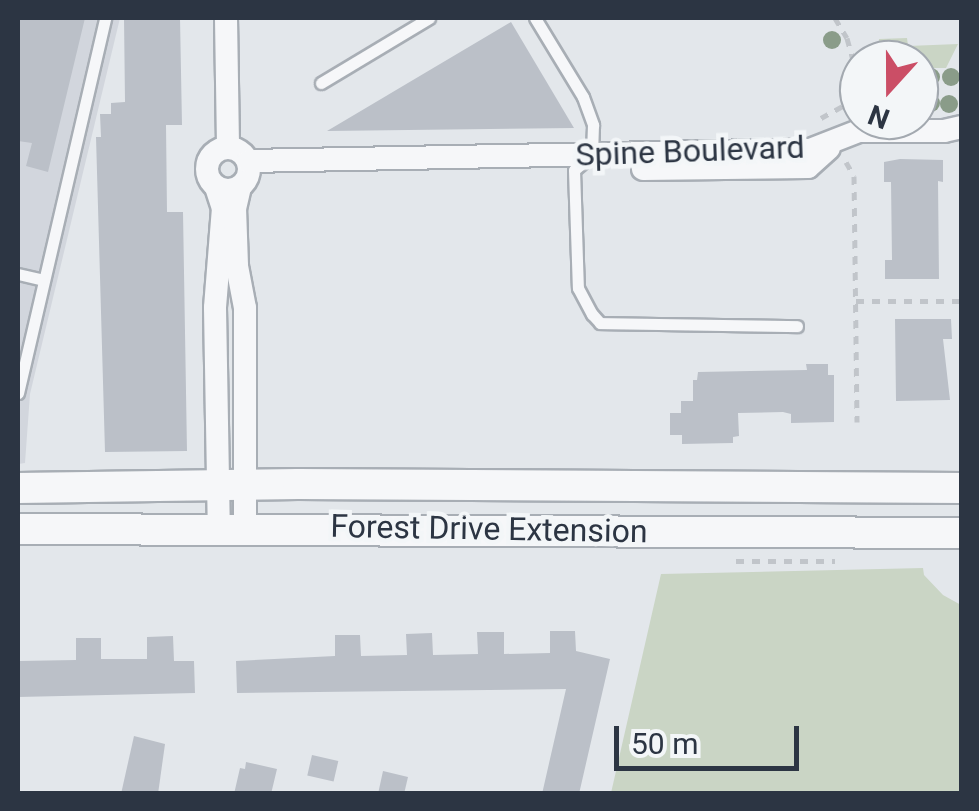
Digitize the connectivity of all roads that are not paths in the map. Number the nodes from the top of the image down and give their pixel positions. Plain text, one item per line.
1 (105, 18) edge
2 (226, 18) edge
3 (429, 18) edge
4 (535, 18) edge
5 (321, 83) dead end
6 (956, 133) edge
7 (228, 148) junction
8 (583, 162) junction
9 (238, 177) junction
10 (18, 274) edge
11 (43, 280) junction
12 (797, 326) dead end
13 (18, 394) edge
14 (232, 485) junction
15 (18, 488) edge
16 (962, 488) edge
17 (18, 528) edge
18 (232, 529) junction
19 (962, 533) edge

1 - 11 lane
2 - 7 street
3 - 5 lane
4 - 8 lane
6 - 8 street, Spine Boulevard
7 - 9 street
7 - 9 street
8 - 9 street, Spine Boulevard
8 - 12 lane
9 - 14 street
10 - 11 lane
11 - 13 lane
14 - 15 street, Forest Drive Extension
14 - 16 street, Forest Drive Extension
14 - 18 street
17 - 18 street, Forest Drive Extension
18 - 19 street, Forest Drive Extension

